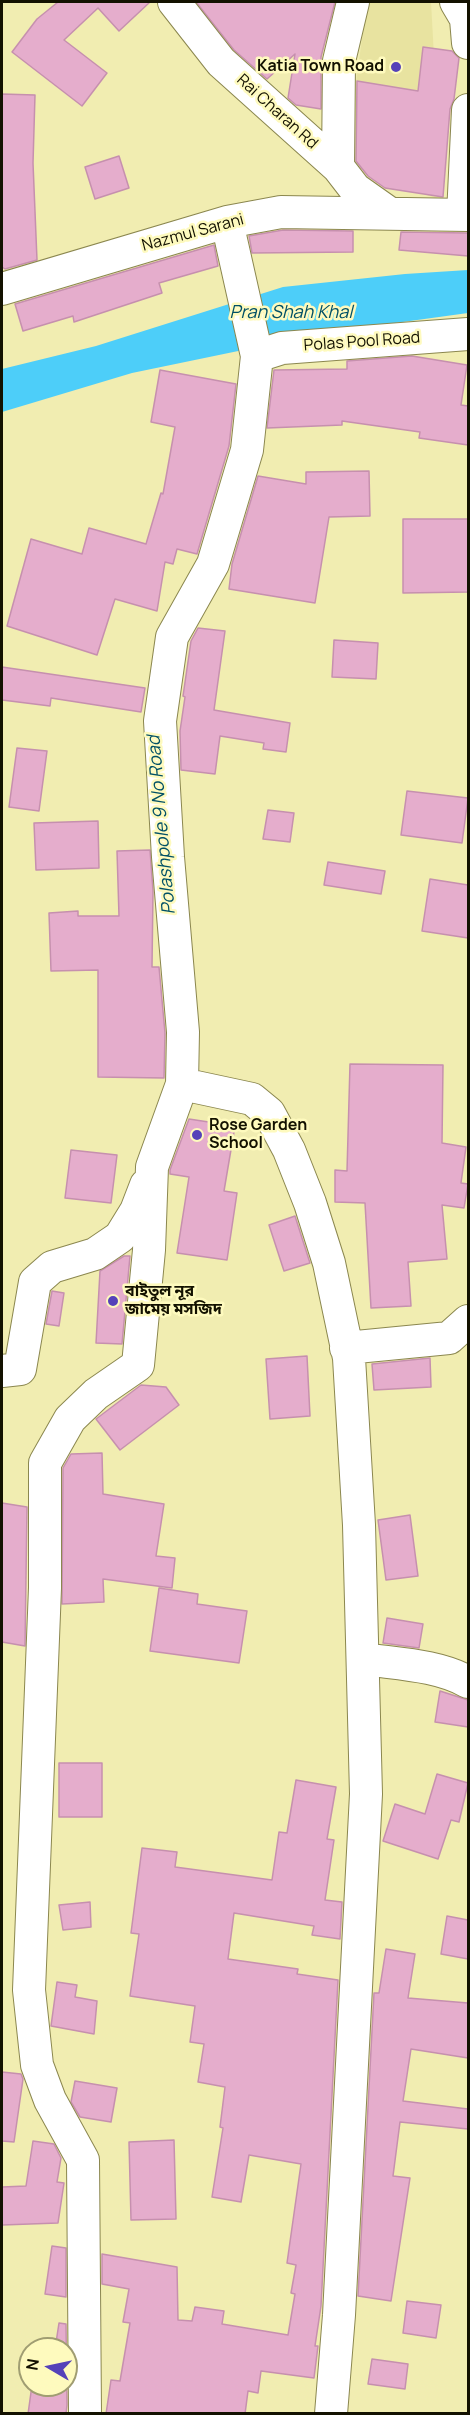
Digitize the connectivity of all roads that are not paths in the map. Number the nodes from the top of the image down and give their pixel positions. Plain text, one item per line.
1 (174, 2) edge
2 (352, 2) edge
3 (456, 2) edge
4 (468, 43) edge
5 (468, 110) edge
6 (338, 167) junction
7 (389, 213) junction
8 (466, 215) edge
9 (227, 222) junction
10 (2, 289) edge
11 (468, 334) edge
12 (257, 357) junction
13 (182, 1084) junction
14 (152, 1167) junction
15 (468, 1322) edge
16 (346, 1348) junction
17 (2, 1371) edge
18 (364, 1659) junction
19 (468, 1682) edge
20 (85, 2414) edge
21 (331, 2414) edge

1 - 6 street, Rai Charan Rd
2 - 6 street
3 - 4 street
5 - 8 street
6 - 7 street, Rai Charan Rd
7 - 8 street, Nazmul Sarani
7 - 9 street, Nazmul Sarani
9 - 10 street, Nazmul Sarani
9 - 12 street
11 - 12 street, Polas Pool Road
12 - 13 street
13 - 14 street
13 - 16 street
14 - 17 street
14 - 20 street
15 - 16 street
16 - 18 street
18 - 19 street
18 - 21 street

